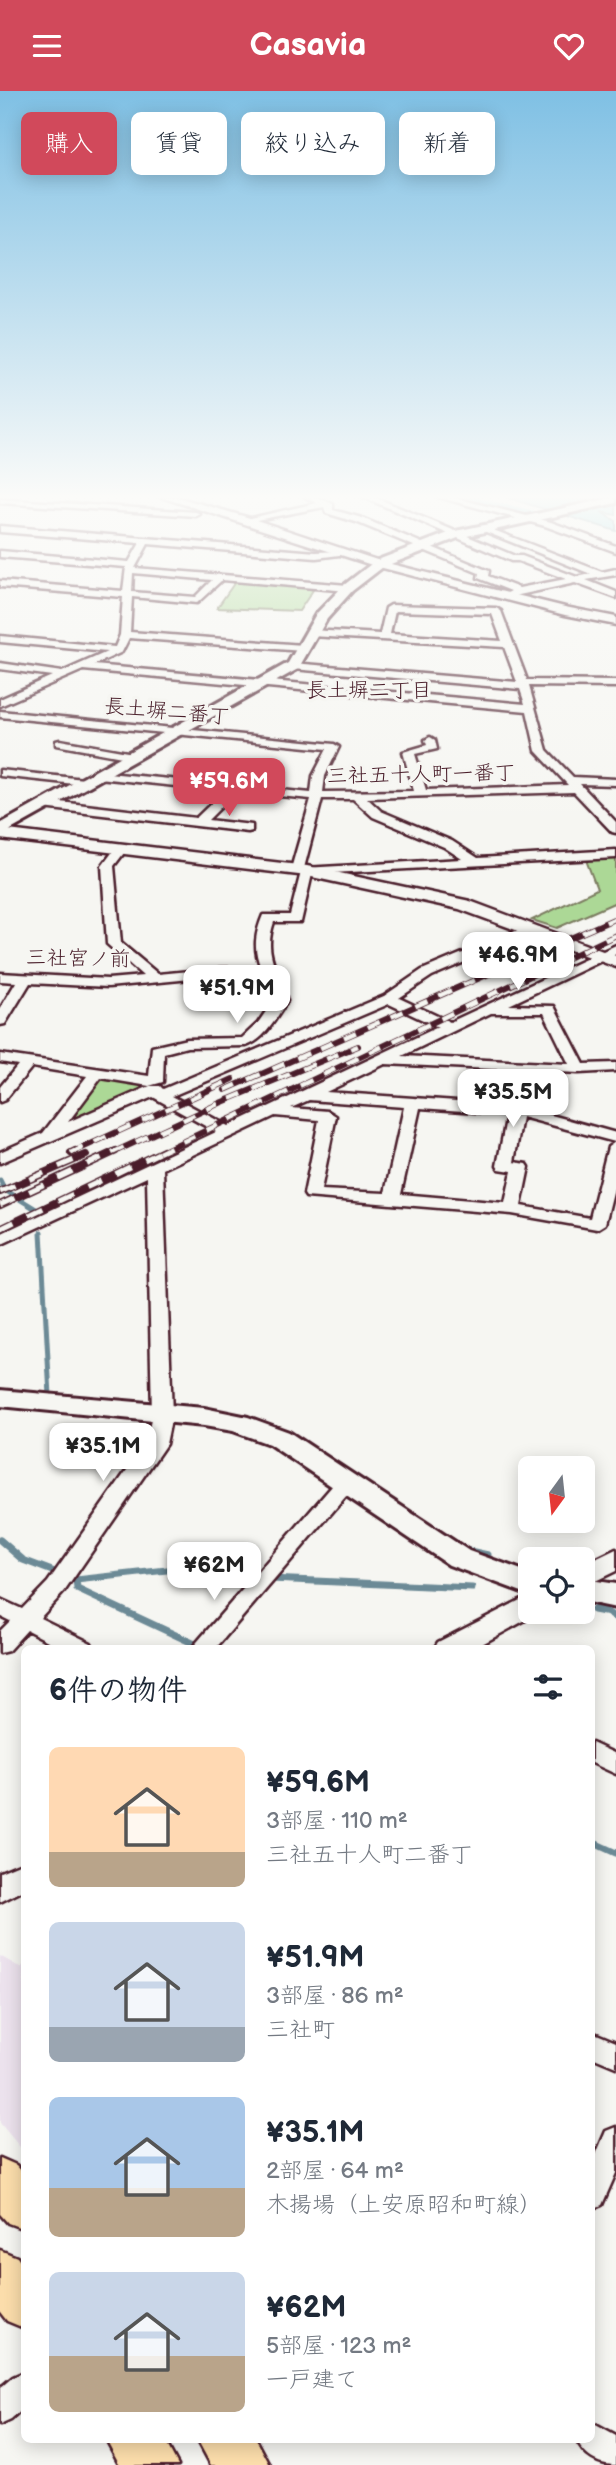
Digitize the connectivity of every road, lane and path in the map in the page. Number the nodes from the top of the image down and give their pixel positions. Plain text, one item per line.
1 (126, 608) edge
2 (330, 608) edge
3 (499, 608) edge
4 (564, 608) edge
5 (496, 611) junction
6 (616, 621) edge
7 (311, 633) junction
8 (125, 635) junction
9 (0, 639) edge
10 (384, 639) junction
11 (508, 644) junction
12 (303, 648) junction
13 (119, 650) junction
14 (0, 666) edge
15 (293, 666) junction
16 (83, 667) junction
17 (64, 675) junction
18 (261, 684) junction
19 (616, 684) edge
20 (523, 685) junction
21 (0, 703) edge
22 (532, 708) junction
23 (0, 714) edge
24 (179, 731) junction
25 (430, 740) dead end
26 (60, 743) dead end
27 (133, 756) junction
28 (0, 773) edge
29 (98, 775) junction
30 (84, 782) junction
31 (616, 782) edge
32 (573, 783) junction
33 (233, 789) junction
34 (421, 793) junction
35 (355, 794) junction
36 (316, 795) junction
37 (43, 804) junction
38 (199, 822) junction
39 (248, 828) dead end
40 (616, 829) edge
41 (0, 832) edge
42 (121, 849) junction
43 (616, 855) edge
44 (474, 861) junction
45 (302, 870) junction
46 (530, 929) junction
47 (611, 956) edge
48 (268, 972) junction
49 (0, 977) edge
50 (25, 979) junction
51 (155, 979) junction
52 (389, 999) junction
53 (487, 1009) junction
54 (0, 1021) edge
55 (449, 1027) junction
56 (253, 1037) junction
57 (289, 1043) junction
58 (0, 1058) edge
59 (382, 1059) junction
60 (29, 1062) junction
61 (616, 1067) edge
62 (579, 1069) junction
63 (97, 1073) junction
64 (155, 1086) junction
65 (303, 1094) junction
66 (0, 1097) edge
67 (413, 1103) junction
68 (515, 1110) junction
69 (270, 1111) junction
70 (227, 1132) junction
71 (49, 1136) junction
72 (616, 1138) edge
73 (616, 1147) edge
74 (0, 1158) edge
75 (155, 1167) junction
76 (392, 1198) junction
77 (512, 1209) junction
78 (0, 1240) edge
79 (0, 1398) edge
80 (162, 1415) junction
81 (346, 1483) junction
82 (616, 1559) edge
83 (595, 1570) edge
84 (595, 1591) edge
85 (518, 1593) edge
86 (616, 1597) edge
87 (518, 1605) edge
88 (0, 1607) edge
89 (25, 1619) junction
90 (206, 1644) edge
91 (0, 1645) edge
92 (75, 1645) edge
93 (454, 1645) edge
94 (595, 1754) edge
95 (616, 1765) edge
96 (21, 1877) edge
97 (0, 1888) edge
98 (595, 2044) edge
99 (616, 2055) edge
100 (616, 2140) edge
101 (0, 2180) edge
102 (595, 2188) edge
103 (21, 2204) edge
104 (0, 2274) edge
105 (21, 2300) edge
106 (21, 2391) edge
107 (0, 2409) edge
108 (595, 2441) edge
109 (134, 2443) edge
110 (225, 2443) edge
111 (616, 2455) edge
112 (152, 2465) edge
113 (243, 2465) edge

1 - 8 street
2 - 7 main road
3 - 5 street
4 - 6 street
5 - 10 street
5 - 11 street
7 - 10 street
7 - 12 main road
8 - 12 street
8 - 13 street
9 - 13 street
10 - 11 street
11 - 20 street
12 - 15 main road
13 - 16 street
14 - 17 street
15 - 18 main road
15 - 20 street
16 - 17 street
16 - 18 street
17 - 21 street
18 - 22 street
18 - 24 main road
19 - 20 street
20 - 22 street
22 - 32 street
23 - 24 street, 長土塀二番丁
24 - 27 main road
24 - 36 street, 長土塀二番丁
25 - 34 street
26 - 27 street
27 - 29 main road
28 - 30 street
29 - 30 main road
29 - 33 street, 三社五十人町一番丁
30 - 37 main road
31 - 32 street, 三社五十人町一番丁
32 - 34 street, 三社五十人町一番丁
32 - 40 street
33 - 36 street, 三社五十人町一番丁
33 - 38 street
34 - 35 street, 三社五十人町一番丁
35 - 36 street, 三社五十人町一番丁
35 - 44 street
36 - 45 street
37 - 38 street
37 - 41 main road
38 - 39 street
41 - 42 street
42 - 45 street
42 - 51 street
43 - 44 street
44 - 45 street
45 - 46 street
45 - 48 street
46 - 47 street
46 - 52 street
47 - 53 street
48 - 51 street, 三社宮ノ前
48 - 56 street
49 - 50 street, 三社宮ノ前
50 - 51 street, 三社宮ノ前
50 - 54 street
52 - 55 street
52 - 57 street
53 - 55 street
53 - 62 street
55 - 59 street
56 - 57 street
56 - 64 street
57 - 64 street
58 - 60 street
59 - 62 street
59 - 65 street
60 - 63 street
60 - 66 street
61 - 62 street
63 - 64 street
63 - 71 street
64 - 70 street
64 - 71 street
65 - 67 street
65 - 69 street
67 - 68 street
67 - 76 street
68 - 72 street
68 - 77 street
69 - 70 street
69 - 76 street
70 - 75 street
71 - 74 street
73 - 77 street
75 - 78 street
75 - 80 street
76 - 77 street
79 - 80 main road
80 - 81 main road
80 - 89 street
81 - 85 main road
81 - 90 street
82 - 83 street
84 - 86 main road
87 - 93 street
88 - 89 street
89 - 91 street
89 - 92 street
94 - 95 street
96 - 97 street
98 - 99 street
100 - 102 street
101 - 103 main road
104 - 105 main road
106 - 107 street
108 - 111 street
109 - 112 main road
110 - 113 main road

